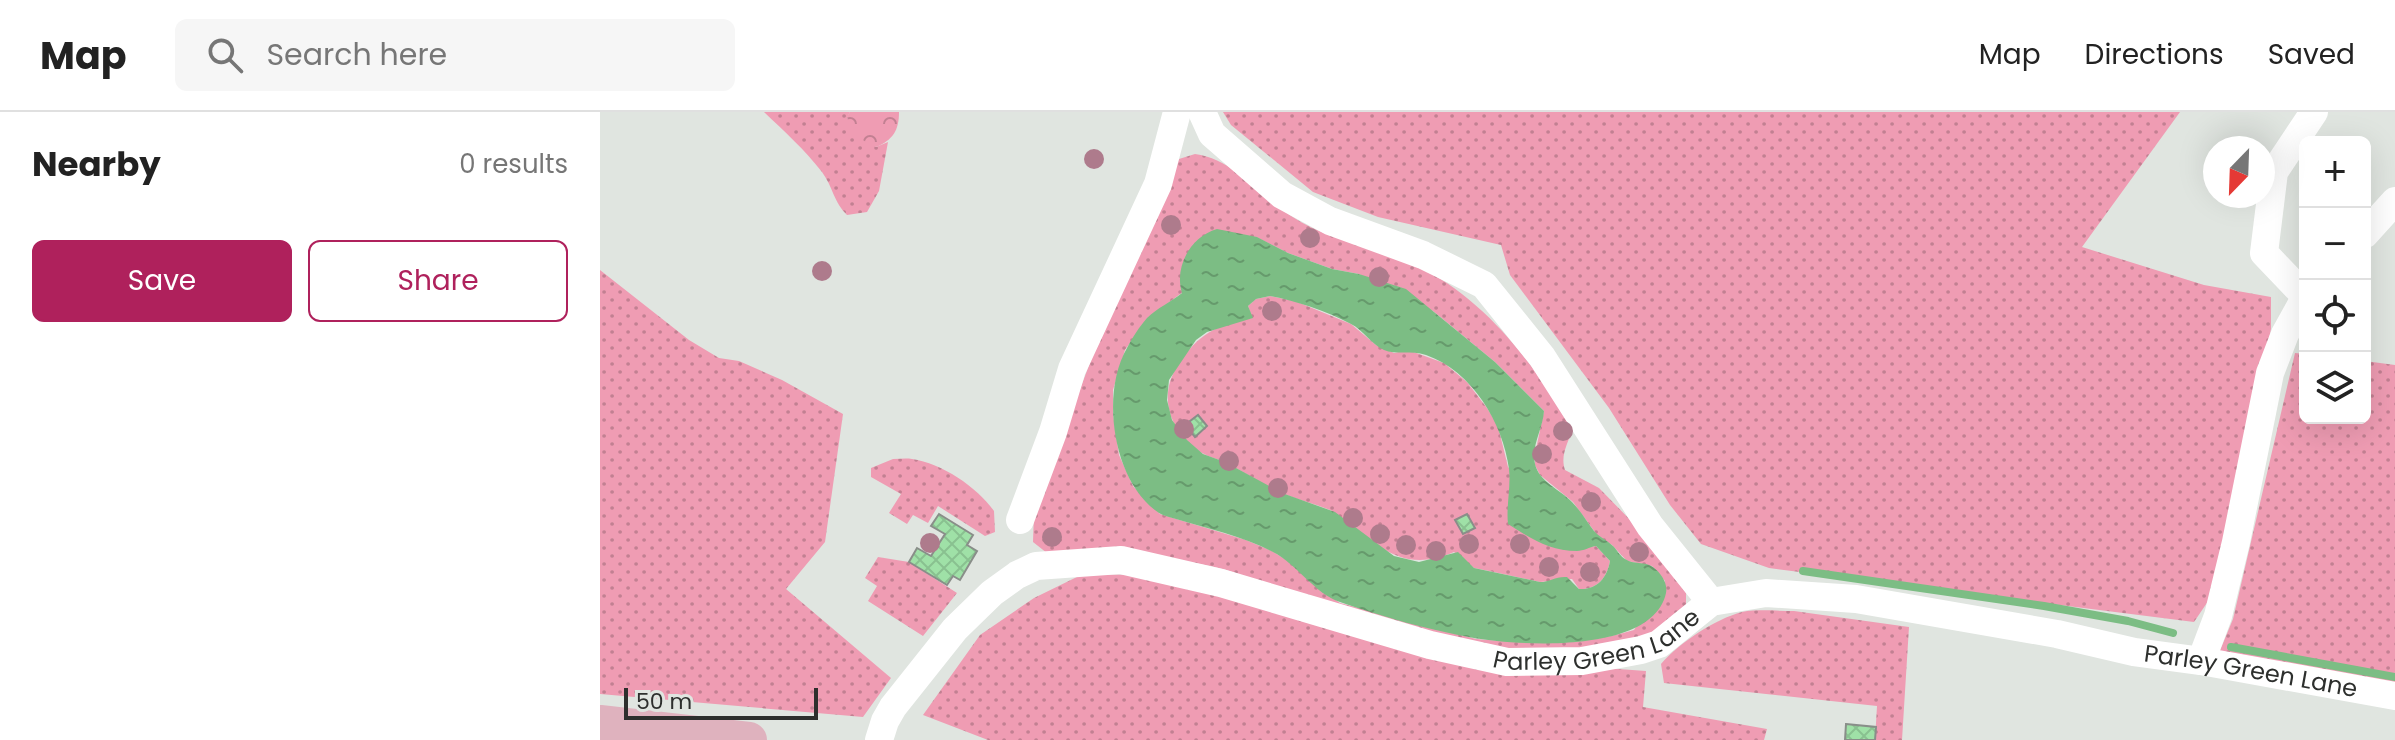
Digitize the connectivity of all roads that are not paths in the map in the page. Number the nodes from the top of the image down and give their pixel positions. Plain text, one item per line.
1 (1177, 112) edge
2 (1202, 112) edge
3 (2314, 112) edge
4 (2395, 201) edge
5 (2371, 227) edge
6 (2299, 291) edge
7 (2299, 308) edge
8 (1020, 520) dead end
9 (1711, 602) junction
10 (2201, 661) junction
11 (2395, 696) edge
12 (600, 723) edge
13 (749, 740) edge
14 (879, 740) edge

1 - 8 street
2 - 9 street
3 - 6 street
4 - 5 street
7 - 10 street
9 - 10 street, Parley Green Lane
9 - 14 street, Parley Green Lane
10 - 11 street, Parley Green Lane
12 - 13 main road

